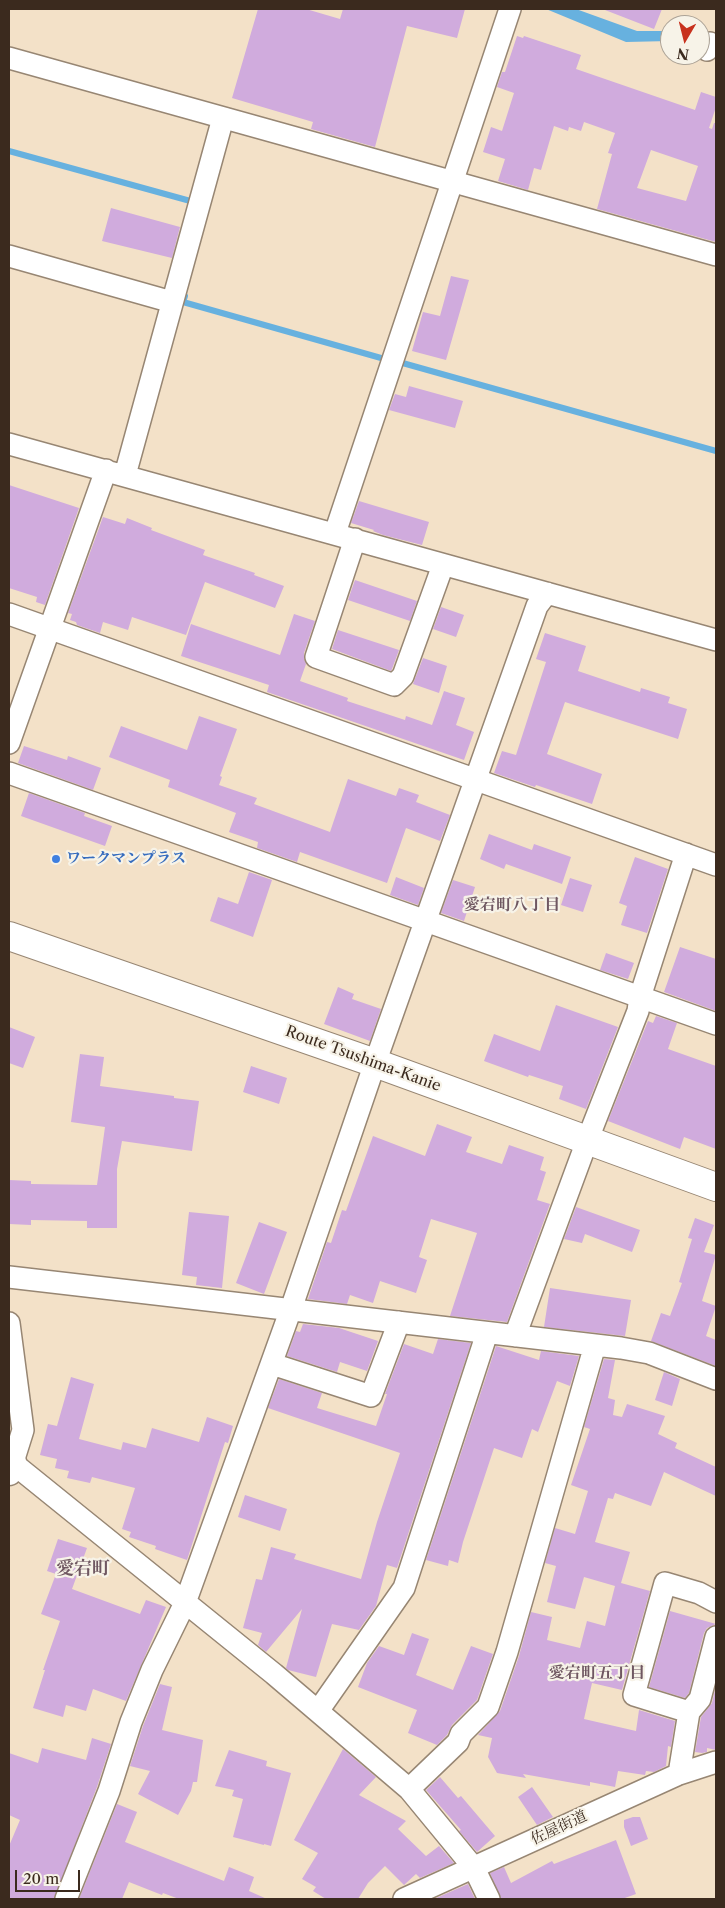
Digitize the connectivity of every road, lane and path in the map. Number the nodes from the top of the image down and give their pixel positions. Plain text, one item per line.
1 (510, 9) edge
2 (9, 58) edge
3 (223, 118) junction
4 (451, 181) junction
5 (716, 255) edge
6 (9, 256) edge
7 (172, 302) junction
8 (9, 444) edge
9 (115, 473) junction
10 (345, 536) junction
11 (443, 565) junction
12 (547, 594) junction
13 (9, 614) edge
14 (50, 629) junction
15 (716, 640) edge
16 (9, 743) edge
17 (9, 773) edge
18 (475, 780) junction
19 (686, 854) junction
20 (716, 865) edge
21 (424, 922) junction
22 (9, 936) edge
23 (640, 997) junction
24 (716, 1024) edge
25 (375, 1063) junction
26 (587, 1141) junction
27 (716, 1187) edge
28 (9, 1277) edge
29 (291, 1309) junction
30 (399, 1322) junction
31 (9, 1323) edge
32 (487, 1333) junction
33 (515, 1336) junction
34 (595, 1345) junction
35 (272, 1364) junction
36 (716, 1379) edge
37 (10, 1464) edge
38 (716, 1602) edge
39 (185, 1603) junction
40 (716, 1637) edge
41 (318, 1710) junction
42 (689, 1712) junction
43 (716, 1762) edge
44 (679, 1774) junction
45 (409, 1789) junction
46 (474, 1868) junction
47 (66, 1899) edge
48 (404, 1899) edge
49 (489, 1899) edge

1 - 4 street
2 - 3 street
3 - 4 street
3 - 7 street
4 - 5 street
4 - 10 street
6 - 7 street
7 - 9 street
8 - 9 street
9 - 10 street
9 - 14 street
10 - 11 street
10 - 11 street
11 - 12 street
12 - 15 street
12 - 18 street
13 - 14 street
14 - 16 street
14 - 18 street
17 - 21 street
18 - 19 street
18 - 21 street
19 - 20 street
19 - 23 street
21 - 23 street
21 - 25 street
22 - 25 main road, Route Tsushima-Kanie
23 - 24 street
23 - 26 street
25 - 26 main road, Route Tsushima-Kanie
25 - 29 street
26 - 27 main road, Route Tsushima-Kanie
26 - 33 street
28 - 29 street
29 - 30 street
29 - 35 street
30 - 32 street
30 - 35 street
31 - 37 street
32 - 33 street
32 - 41 street
33 - 34 street
34 - 36 street
34 - 45 street
35 - 39 street
37 - 39 street
38 - 42 street
39 - 41 street
39 - 47 street
40 - 42 street
41 - 45 street
42 - 44 street
43 - 44 street, 佐屋街道
44 - 46 street, 佐屋街道
45 - 46 street
46 - 48 street, 佐屋街道
46 - 49 street

